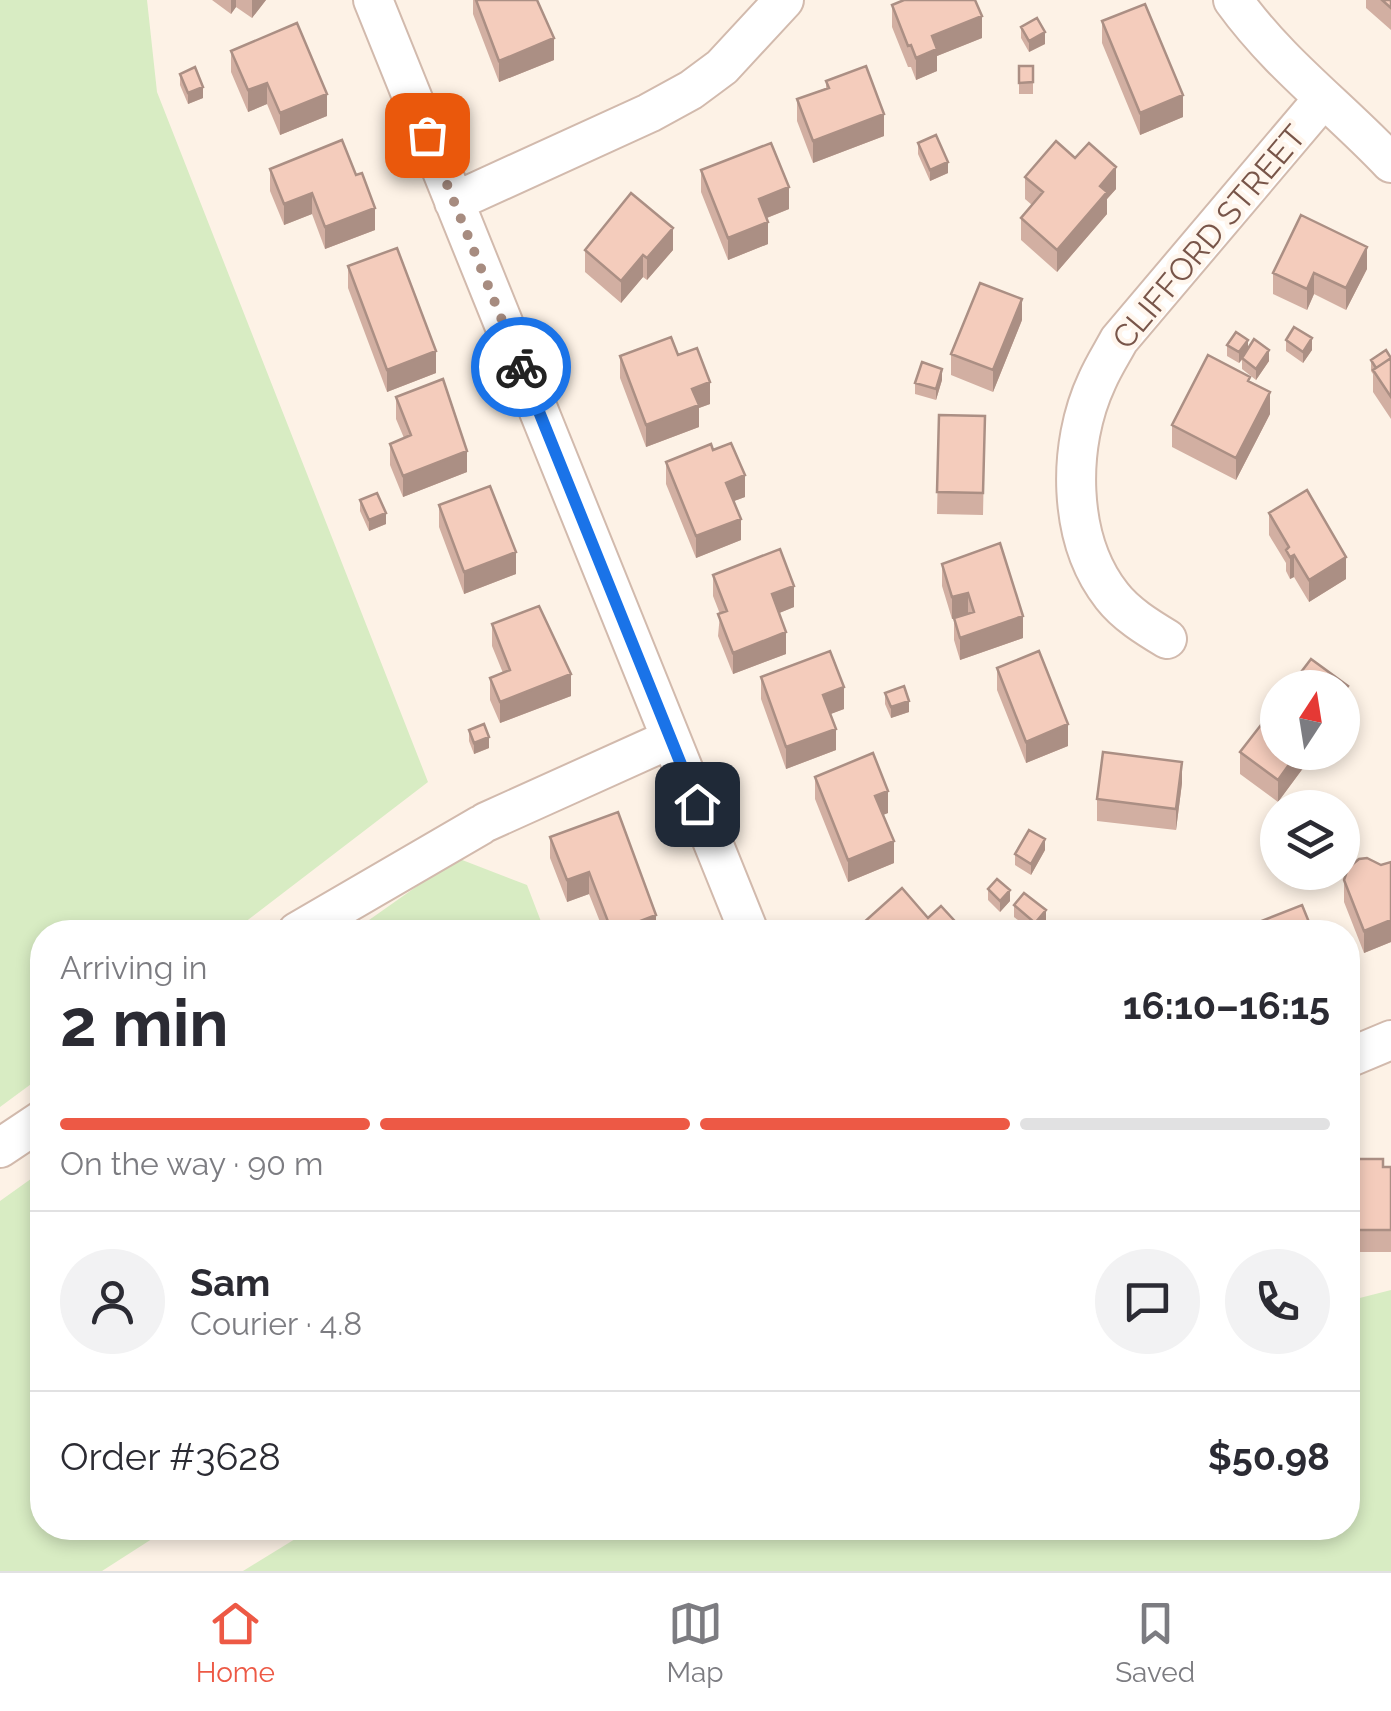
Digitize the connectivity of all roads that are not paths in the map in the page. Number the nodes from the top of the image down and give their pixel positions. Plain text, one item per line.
1 (373, 0) edge
2 (784, 0) edge
3 (1233, 0) edge
4 (1322, 100) junction
5 (1391, 163) edge
6 (454, 202) junction
7 (1167, 638) dead end
8 (670, 739) junction
9 (318, 920) edge
10 (745, 920) edge
11 (1391, 1040) edge
12 (1360, 1053) edge
13 (30, 1128) edge
14 (0, 1148) edge

1 - 6 street
2 - 6 street
3 - 4 street
4 - 5 street
4 - 7 street, CLIFFORD STREET
6 - 8 street
8 - 9 street
8 - 10 street
11 - 12 street
13 - 14 street

